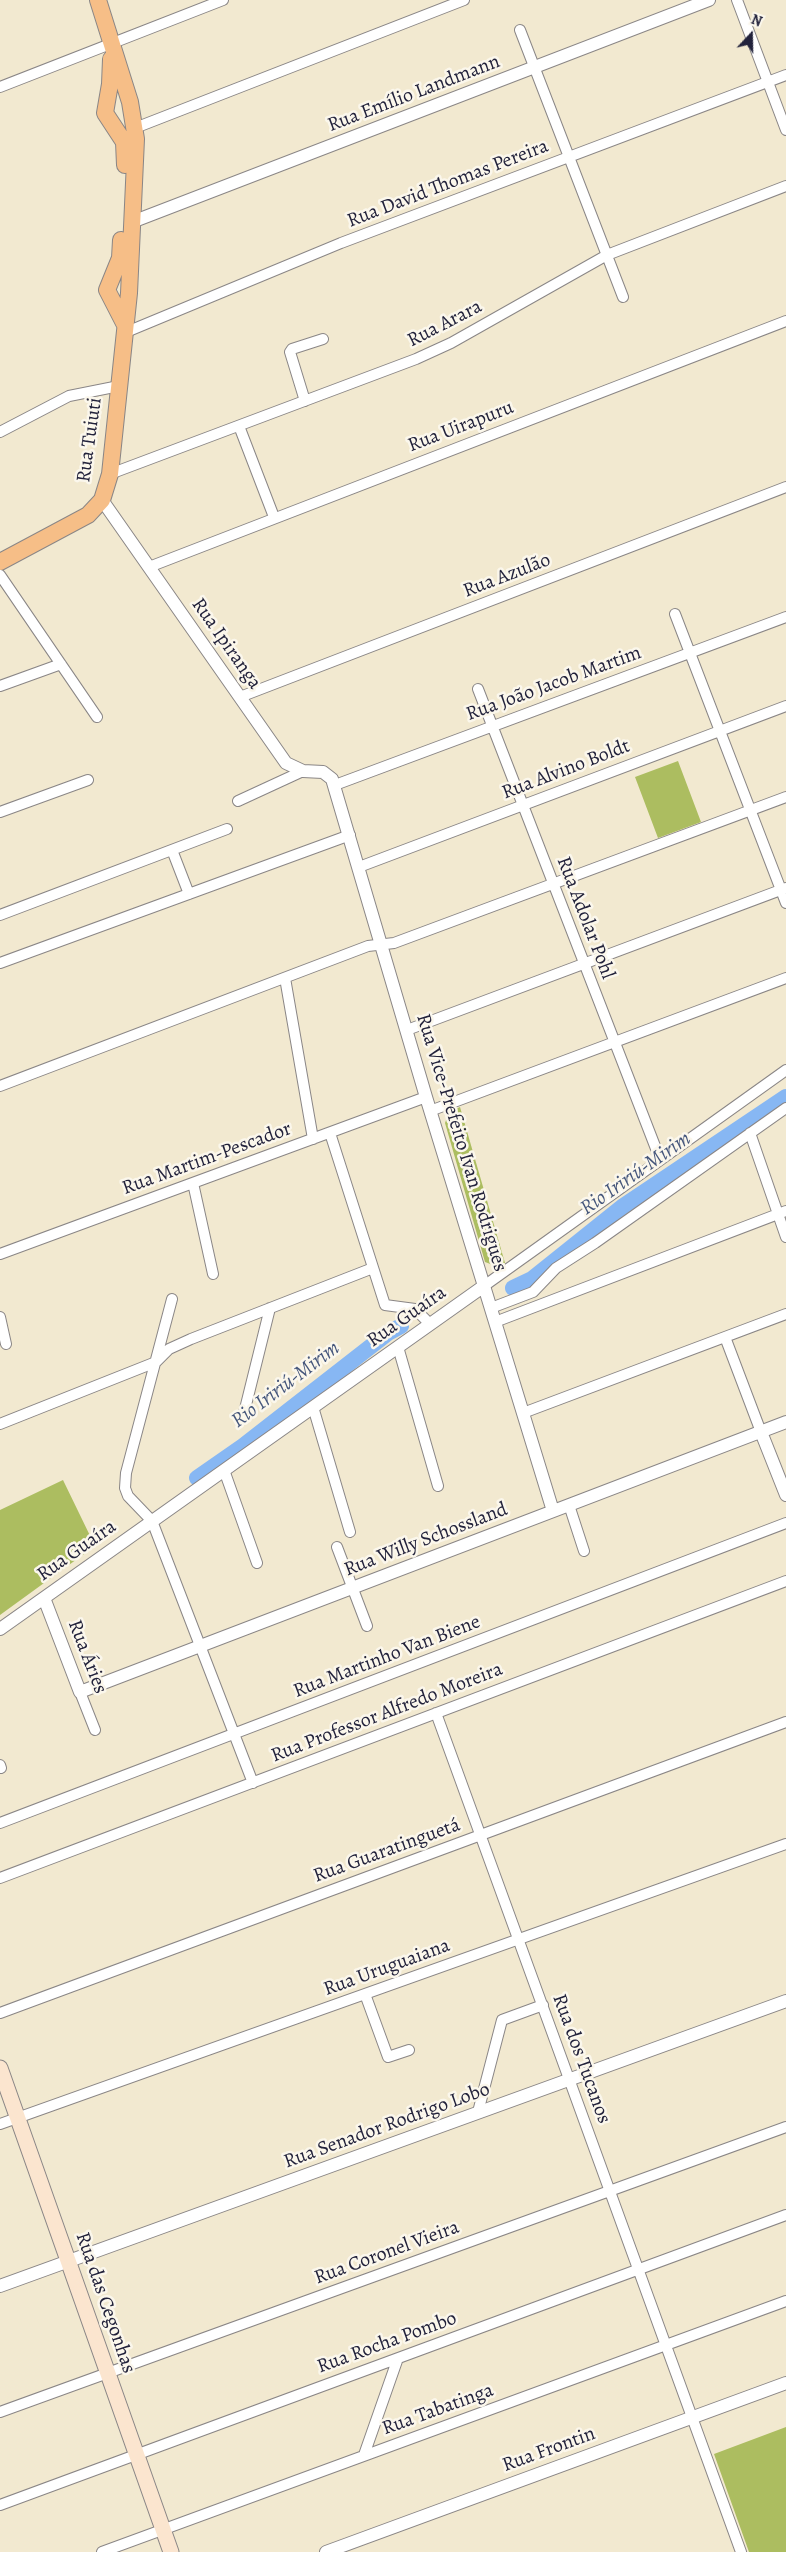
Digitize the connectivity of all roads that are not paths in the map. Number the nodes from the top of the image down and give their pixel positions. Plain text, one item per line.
1 (98, 0) edge
2 (223, 0) edge
3 (464, 0) edge
4 (709, 0) edge
5 (737, 0) edge
6 (520, 30) dead end
7 (110, 44) junction
8 (534, 67) junction
9 (786, 74) edge
10 (768, 81) junction
11 (0, 87) edge
12 (130, 102) junction
13 (105, 108) junction
14 (135, 128) junction
15 (786, 130) edge
16 (569, 157) junction
17 (786, 186) edge
18 (132, 222) junction
19 (607, 255) junction
20 (129, 293) junction
21 (108, 295) junction
22 (623, 298) dead end
23 (786, 321) edge
24 (125, 329) junction
25 (323, 339) dead end
26 (118, 386) junction
27 (305, 401) junction
28 (239, 426) junction
29 (0, 432) edge
30 (110, 474) junction
31 (786, 487) edge
32 (102, 500) junction
33 (274, 517) junction
34 (0, 562) edge
35 (149, 567) junction
36 (0, 575) edge
37 (675, 614) dead end
38 (786, 617) edge
39 (690, 653) junction
40 (61, 664) junction
41 (0, 686) edge
42 (478, 689) dead end
43 (240, 697) junction
44 (786, 706) edge
45 (97, 717) dead end
46 (492, 726) junction
47 (720, 731) junction
48 (303, 772) junction
49 (88, 780) dead end
50 (335, 785) junction
51 (786, 797) edge
52 (238, 800) dead end
53 (523, 806) junction
54 (750, 810) junction
55 (0, 812) edge
56 (227, 829) dead end
57 (350, 835) junction
58 (172, 850) junction
59 (359, 867) junction
60 (553, 884) junction
61 (784, 889) edge
62 (189, 894) junction
63 (786, 903) edge
64 (0, 914) edge
65 (382, 946) junction
66 (0, 963) edge
67 (584, 963) junction
68 (284, 978) junction
69 (786, 978) edge
70 (406, 1030) junction
71 (615, 1042) junction
72 (786, 1070) edge
73 (0, 1086) edge
74 (426, 1097) junction
75 (786, 1108) edge
76 (430, 1111) junction
77 (330, 1133) junction
78 (750, 1133) junction
79 (313, 1139) junction
80 (660, 1159) junction
81 (193, 1183) junction
82 (782, 1213) edge
83 (786, 1237) edge
84 (0, 1254) edge
85 (373, 1268) junction
86 (213, 1274) dead end
87 (484, 1286) junction
88 (172, 1299) dead end
89 (270, 1308) junction
90 (491, 1308) junction
91 (786, 1314) edge
92 (0, 1317) edge
93 (495, 1322) junction
94 (430, 1324) junction
95 (725, 1337) junction
96 (6, 1344) dead end
97 (398, 1347) junction
98 (156, 1362) junction
99 (312, 1407) junction
100 (523, 1413) junction
101 (243, 1417) dead end
102 (786, 1422) edge
103 (0, 1424) edge
104 (762, 1432) junction
105 (224, 1470) junction
106 (438, 1486) dead end
107 (786, 1495) edge
108 (569, 1505) junction
109 (553, 1511) junction
110 (152, 1521) junction
111 (786, 1523) edge
112 (350, 1532) dead end
113 (337, 1547) dead end
114 (584, 1551) dead end
115 (256, 1563) dead end
116 (786, 1581) edge
117 (353, 1588) junction
118 (44, 1598) junction
119 (367, 1626) dead end
120 (0, 1629) edge
121 (201, 1646) junction
122 (80, 1692) junction
123 (436, 1713) junction
124 (786, 1722) edge
125 (94, 1730) dead end
126 (234, 1734) junction
127 (253, 1783) junction
128 (0, 1823) edge
129 (481, 1835) junction
130 (786, 1844) edge
131 (0, 1878) edge
132 (519, 1939) junction
133 (365, 1994) junction
134 (786, 2001) edge
135 (543, 2005) junction
136 (0, 2013) edge
137 (409, 2050) dead end
138 (0, 2068) edge
139 (570, 2079) junction
140 (478, 2112) junction
141 (18, 2118) junction
142 (0, 2124) edge
143 (786, 2127) edge
144 (611, 2191) junction
145 (786, 2215) edge
146 (69, 2261) junction
147 (639, 2269) junction
148 (0, 2286) edge
149 (786, 2301) edge
150 (667, 2345) junction
151 (398, 2358) junction
152 (108, 2372) junction
153 (786, 2384) edge
154 (0, 2412) edge
155 (693, 2417) junction
156 (137, 2454) junction
157 (364, 2455) junction
158 (0, 2504) edge
159 (163, 2529) junction
160 (102, 2552) edge
161 (171, 2552) edge
162 (326, 2552) edge
163 (741, 2552) edge

1 - 7 main road, Rua Tuiuti
2 - 7 street
3 - 14 street
4 - 8 street, Rua Emílio Landmann
5 - 10 street
6 - 8 street
7 - 11 street
7 - 12 main road, Rua Tuiuti
7 - 13 main road, Rua Tuiuti
8 - 16 street
8 - 18 street, Rua Emílio Landmann
9 - 10 street, Rua David Thomas Pereira
10 - 15 street
10 - 16 street, Rua David Thomas Pereira
12 - 13 main road
12 - 14 main road, Rua Tuiuti
13 - 21 main road
14 - 18 main road, Rua Tuiuti
16 - 19 street
16 - 24 street, Rua David Thomas Pereira
17 - 19 street, Rua Arara
18 - 20 main road, Rua Tuiuti
19 - 22 street
19 - 27 street, Rua Arara
20 - 21 main road
20 - 24 main road, Rua Tuiuti
21 - 24 main road
23 - 33 street, Rua Uirapuru
24 - 26 main road, Rua Tuiuti
25 - 27 street
26 - 29 street
26 - 30 main road, Rua Tuiuti
27 - 28 street, Rua Arara
28 - 30 street, Rua Arara
28 - 33 street
30 - 32 main road, Rua Tuiuti
31 - 43 street, Rua Azulão
32 - 34 main road, Rua Tuiuti
32 - 35 street, Rua Ipiranga
33 - 35 street, Rua Uirapuru
35 - 43 street, Rua Ipiranga
36 - 40 street
37 - 39 street
38 - 39 street, Rua João Jacob Martim
39 - 46 street, Rua João Jacob Martim
39 - 47 street
40 - 41 street
40 - 45 street
42 - 46 street, Rua Adolar Pohl
43 - 48 street, Rua Ipiranga
44 - 47 street, Rua Alvino Boldt
46 - 50 street, Rua João Jacob Martim
46 - 53 street, Rua Adolar Pohl
47 - 53 street, Rua Alvino Boldt
47 - 54 street
48 - 50 street, Rua Ipiranga
48 - 52 street
49 - 55 street
50 - 57 street, Rua Vice-Prefeito Ivan Rodrigues
51 - 54 street
53 - 59 street, Rua Alvino Boldt
53 - 60 street, Rua Adolar Pohl
54 - 60 street
54 - 61 street
56 - 58 street
57 - 59 street, Rua Vice-Prefeito Ivan Rodrigues
57 - 62 street
58 - 62 street
58 - 64 street
59 - 65 street, Rua Vice-Prefeito Ivan Rodrigues
60 - 65 street
60 - 67 street, Rua Adolar Pohl
61 - 63 street
61 - 67 street
62 - 66 street
65 - 68 street
65 - 70 street, Rua Vice-Prefeito Ivan Rodrigues
67 - 70 street
67 - 71 street, Rua Adolar Pohl
68 - 73 street
68 - 79 street
69 - 71 street
70 - 74 street, Rua Vice-Prefeito Ivan Rodrigues
71 - 76 street
71 - 80 street, Rua Adolar Pohl
72 - 80 street, Rua Guaíra
74 - 76 street, Rua Vice-Prefeito Ivan Rodrigues
74 - 77 street, Rua Martim-Pescador
75 - 78 street
76 - 87 street, Rua Vice-Prefeito Ivan Rodrigues
77 - 79 street, Rua Martim-Pescador
77 - 85 street
78 - 82 street
78 - 90 street
79 - 81 street, Rua Martim-Pescador
80 - 87 street, Rua Guaíra
81 - 84 street, Rua Martim-Pescador
81 - 86 street
82 - 83 street
82 - 93 street
85 - 89 street
85 - 94 street
87 - 90 street, Rua Vice-Prefeito Ivan Rodrigues
87 - 94 street, Rua Guaíra
88 - 98 street
89 - 98 street
89 - 101 street
90 - 93 street, Rua Vice-Prefeito Ivan Rodrigues
91 - 95 street
92 - 96 street
93 - 100 street, Rua Vice-Prefeito Ivan Rodrigues
94 - 97 street, Rua Guaíra
95 - 100 street
95 - 104 street
97 - 99 street, Rua Guaíra
97 - 106 street
98 - 103 street
98 - 110 street
99 - 105 street, Rua Guaíra
99 - 112 street
100 - 109 street, Rua Vice-Prefeito Ivan Rodrigues
102 - 104 street, Rua Willy Schossland
104 - 107 street
104 - 108 street, Rua Willy Schossland
105 - 110 street, Rua Guaíra
105 - 115 street
108 - 109 street, Rua Willy Schossland
108 - 114 street
109 - 117 street, Rua Willy Schossland
110 - 118 street, Rua Guaíra
110 - 121 street
111 - 126 street, Rua Martinho Van Biene
113 - 117 street
116 - 123 street, Rua Professor Alfredo Moreira
117 - 119 street
117 - 121 street, Rua Willy Schossland
118 - 120 street, Rua Guaíra
118 - 122 street, Rua Áries
121 - 122 street, Rua Willy Schossland
121 - 126 street
122 - 125 street, Rua Áries
123 - 127 street, Rua Professor Alfredo Moreira
123 - 129 street, Rua dos Tucanos
124 - 129 street, Rua Guaratinguetá
126 - 127 street
126 - 128 street, Rua Martinho Van Biene
127 - 131 street, Rua Professor Alfredo Moreira
129 - 132 street, Rua dos Tucanos
129 - 136 street, Rua Guaratinguetá
130 - 132 street, Rua Uruguaiana
132 - 133 street, Rua Uruguaiana
132 - 135 street, Rua dos Tucanos
133 - 137 street
133 - 141 street, Rua Uruguaiana
134 - 139 street, Rua Senador Rodrigo Lobo
135 - 139 street, Rua dos Tucanos
135 - 140 street
138 - 141 main road, Rua das Cegonhas
139 - 140 street, Rua Senador Rodrigo Lobo
139 - 144 street, Rua dos Tucanos
140 - 146 street, Rua Senador Rodrigo Lobo
141 - 142 street, Rua Uruguaiana
141 - 146 main road, Rua das Cegonhas
143 - 144 street, Rua Coronel Vieira
144 - 147 street, Rua dos Tucanos
144 - 152 street, Rua Coronel Vieira
145 - 147 street, Rua Rocha Pombo
146 - 148 street, Rua Senador Rodrigo Lobo
146 - 152 main road, Rua das Cegonhas
147 - 150 street, Rua dos Tucanos
147 - 151 street, Rua Rocha Pombo
149 - 150 street, Rua Tabatinga
150 - 155 street, Rua dos Tucanos
150 - 157 street, Rua Tabatinga
151 - 156 street, Rua Rocha Pombo
151 - 157 street
152 - 154 street, Rua Coronel Vieira
152 - 156 main road, Rua das Cegonhas
153 - 155 street, Rua Frontin
155 - 162 street, Rua Frontin
155 - 163 street, Rua dos Tucanos
156 - 158 street, Rua Rocha Pombo
156 - 159 main road, Rua das Cegonhas
157 - 159 street, Rua Tabatinga
159 - 160 street, Rua Tabatinga
159 - 161 main road, Rua das Cegonhas

